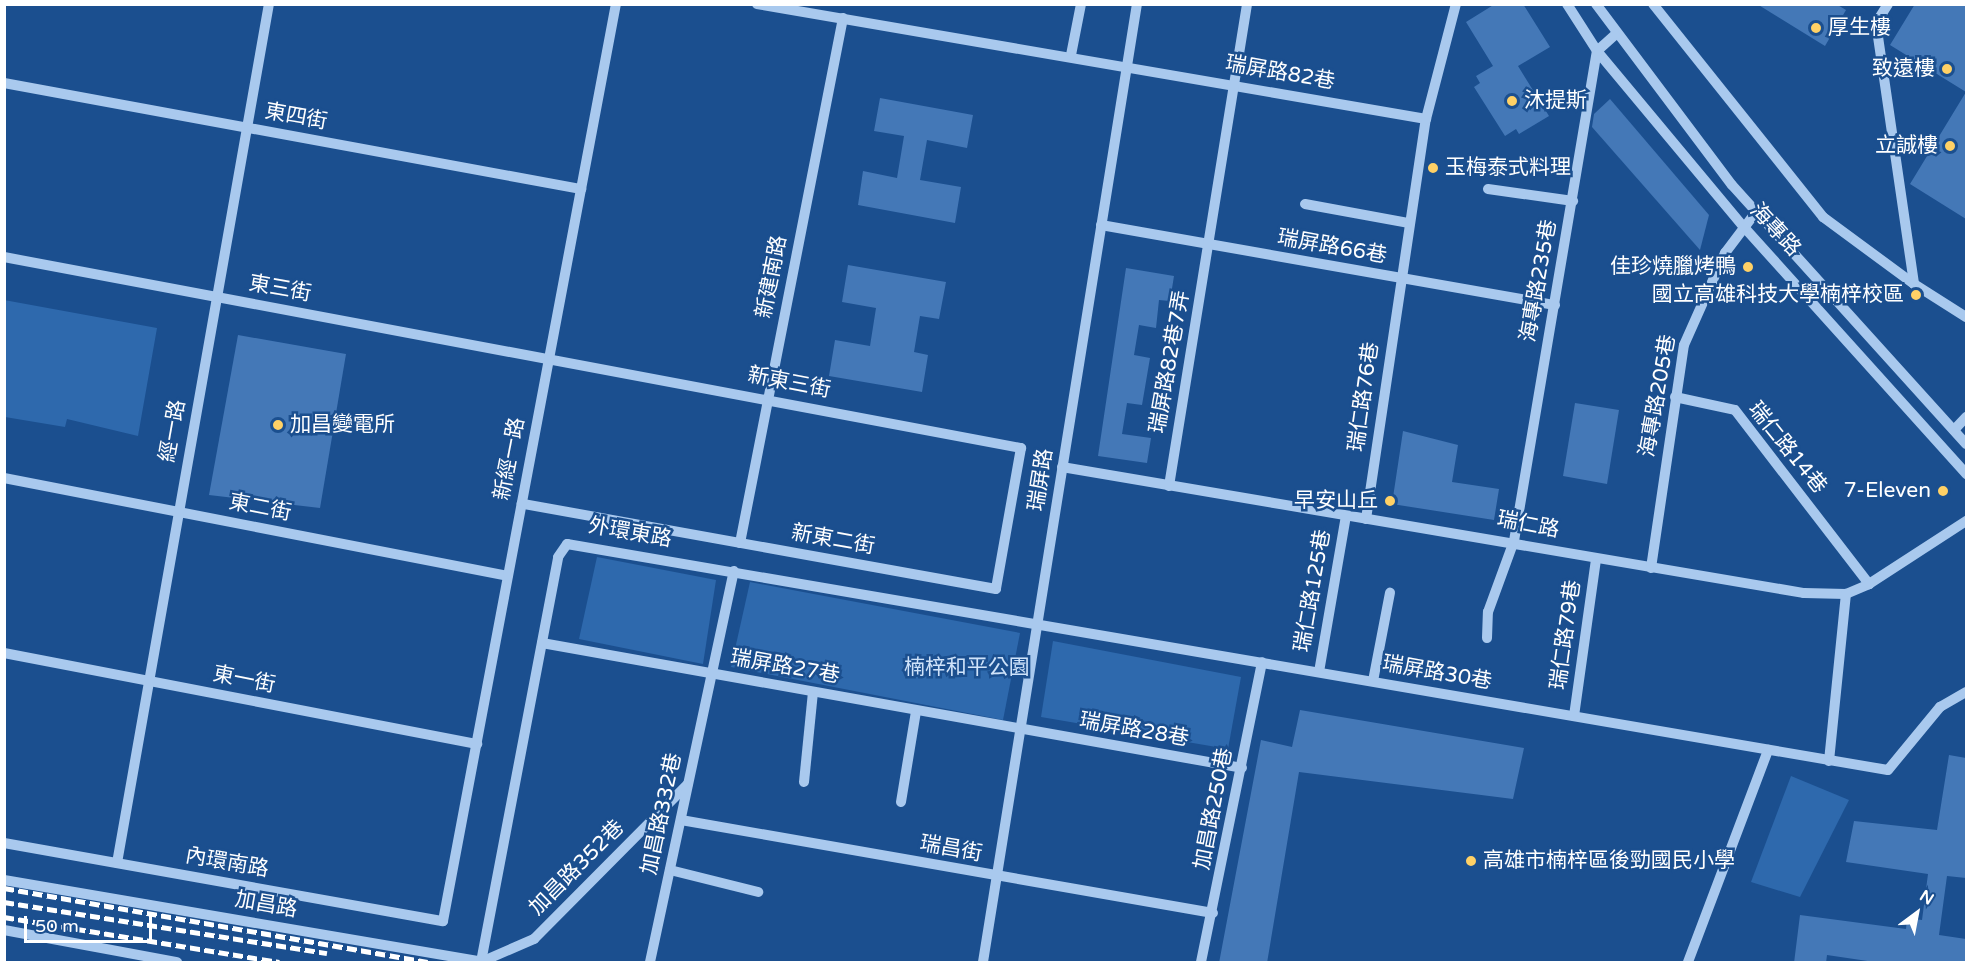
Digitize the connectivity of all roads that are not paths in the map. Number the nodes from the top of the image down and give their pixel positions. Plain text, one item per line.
1 (269, 4) edge
2 (616, 4) edge
3 (757, 4) edge
4 (1081, 4) edge
5 (1137, 4) edge
6 (1247, 4) edge
7 (1567, 4) edge
8 (1596, 4) edge
9 (1653, 4) edge
10 (1888, 4) edge
11 (1455, 5) edge
12 (843, 18) junction
13 (1615, 35) junction
14 (1597, 51) junction
15 (1071, 55) junction
16 (1127, 65) junction
17 (4, 83) edge
18 (1234, 84) junction
19 (1426, 119) junction
20 (247, 128) junction
21 (581, 189) junction
22 (1488, 189) dead end
23 (1573, 201) junction
24 (1305, 204) dead end
25 (1756, 212) junction
26 (1408, 223) junction
27 (1101, 225) junction
28 (1743, 226) junction
29 (1210, 244) junction
30 (4, 257) edge
31 (1400, 279) junction
32 (1914, 284) junction
33 (216, 297) junction
34 (1555, 305) junction
35 (1966, 317) edge
36 (549, 357) junction
37 (1676, 397) junction
38 (768, 399) junction
39 (1966, 417) edge
40 (1954, 430) junction
41 (1966, 444) edge
42 (1021, 448) joint
43 (1062, 467) junction
44 (1966, 474) edge
45 (4, 478) edge
46 (1169, 486) junction
47 (522, 504) junction
48 (179, 513) junction
49 (1346, 516) junction
50 (1366, 519) junction
51 (1966, 520) edge
52 (1514, 541) junction
53 (740, 543) junction
54 (1596, 559) junction
55 (1651, 568) junction
56 (734, 571) junction
57 (508, 576) junction
58 (1869, 584) junction
59 (1390, 593) dead end
60 (1846, 594) junction
61 (1038, 623) junction
62 (1486, 638) dead end
63 (542, 643) junction
64 (4, 653) edge
65 (1262, 662) junction
66 (1319, 672) junction
67 (712, 674) junction
68 (1373, 681) junction
69 (149, 682) junction
70 (813, 692) junction
71 (1966, 692) edge
72 (916, 711) junction
73 (1575, 716) junction
74 (1020, 730) junction
75 (477, 744) junction
76 (1768, 750) junction
77 (1829, 761) junction
78 (1242, 768) junction
79 (804, 782) dead end
80 (688, 784) junction
81 (901, 802) dead end
82 (681, 820) junction
83 (4, 843) edge
84 (117, 863) junction
85 (670, 870) junction
86 (998, 878) junction
87 (4, 880) edge
88 (758, 892) dead end
89 (1213, 914) junction
90 (443, 921) joint
91 (4, 930) edge
92 (482, 962) edge
93 (177, 963) edge
94 (650, 963) edge
95 (983, 963) edge
96 (1201, 963) edge
97 (1688, 963) edge

1 - 20 street, 經一路
2 - 21 street, 新經一路
3 - 12 street, 瑞屏路82巷
4 - 15 street
5 - 16 street, 瑞屏路
6 - 18 street
7 - 14 street, 海專路
8 - 13 street, 海專路
9 - 32 street
10 - 32 street
11 - 19 street
12 - 15 street, 瑞屏路82巷
12 - 38 street, 新建南路
13 - 14 street
13 - 25 street, 海專路
14 - 23 street, 海專路235巷
14 - 28 street, 海專路
15 - 16 street, 瑞屏路82巷
16 - 18 street, 瑞屏路82巷
16 - 27 street, 瑞屏路
17 - 20 street, 東四街
18 - 19 street, 瑞屏路82巷
18 - 29 street, 瑞屏路82巷7弄
19 - 26 street
20 - 21 street, 東四街
20 - 33 street, 經一路
21 - 36 street, 新經一路
22 - 23 street
23 - 34 street, 海專路235巷
24 - 26 street
25 - 28 street, 海專路205巷
25 - 40 street, 海專路
26 - 31 street
27 - 29 street, 瑞屏路66巷
27 - 43 street, 瑞屏路
28 - 37 street, 海專路205巷
28 - 44 street, 海專路
29 - 31 street, 瑞屏路66巷
29 - 46 street, 瑞屏路82巷7弄
30 - 33 street, 東三街
31 - 34 street, 瑞屏路66巷
31 - 50 street, 瑞仁路76巷
32 - 35 street
33 - 36 street, 東三街
33 - 48 street, 經一路
34 - 52 street, 海專路235巷
36 - 38 street, 新東三街
36 - 47 street, 新經一路
37 - 55 street, 海專路205巷
37 - 58 street, 瑞仁路14巷
38 - 42 street, 新東三街
38 - 53 street, 新建南路
39 - 40 street
40 - 41 street, 海專路
42 - 53 street, 新東二街
43 - 46 street, 瑞仁路
43 - 61 street, 瑞屏路
45 - 48 street, 東二街
46 - 49 street, 瑞仁路
47 - 53 street, 新東二街
47 - 57 street, 新經一路
48 - 57 street, 東二街
48 - 69 street, 經一路
49 - 50 street, 瑞仁路
49 - 66 street, 瑞仁路125巷
50 - 52 street, 瑞仁路
51 - 58 street, 瑞仁路
52 - 54 street, 瑞仁路
52 - 62 street, 海專路235巷
54 - 55 street, 瑞仁路
54 - 73 street, 瑞仁路79巷
55 - 60 street, 瑞仁路
56 - 61 street, 外環東路
56 - 63 street, 外環東路
56 - 67 street
57 - 75 street, 新經一路
58 - 60 street, 瑞仁路
59 - 68 street
60 - 77 street
61 - 65 street, 瑞屏路30巷
61 - 74 street, 瑞屏路
63 - 67 street, 瑞屏路27巷
63 - 92 street, 外環東路
64 - 69 street, 東一街
65 - 66 street, 瑞屏路30巷
65 - 78 street, 加昌路250巷
66 - 68 street, 瑞屏路30巷
67 - 70 street, 瑞屏路27巷
67 - 80 street, 加昌路332巷
68 - 73 street, 瑞屏路30巷
69 - 75 street, 東一街
69 - 84 street, 經一路
70 - 72 street, 瑞屏路27巷
70 - 79 street
71 - 77 street, 瑞屏路30巷
72 - 74 street, 瑞屏路27巷
72 - 81 street
73 - 76 street, 瑞屏路30巷
74 - 78 street, 瑞屏路28巷
74 - 86 street, 瑞屏路
75 - 90 street, 新經一路
76 - 77 street, 瑞屏路30巷
76 - 97 street
78 - 89 street, 加昌路250巷
80 - 82 street, 加昌路332巷
80 - 92 street, 加昌路352巷
82 - 85 street, 加昌路332巷
82 - 86 street, 瑞昌街
83 - 84 street, 內環南路
84 - 90 street, 內環南路
85 - 88 street
85 - 94 street, 加昌路332巷
86 - 89 street, 瑞昌街
86 - 95 street, 瑞屏路
87 - 92 street, 加昌路
89 - 96 street, 加昌路250巷
91 - 93 street

